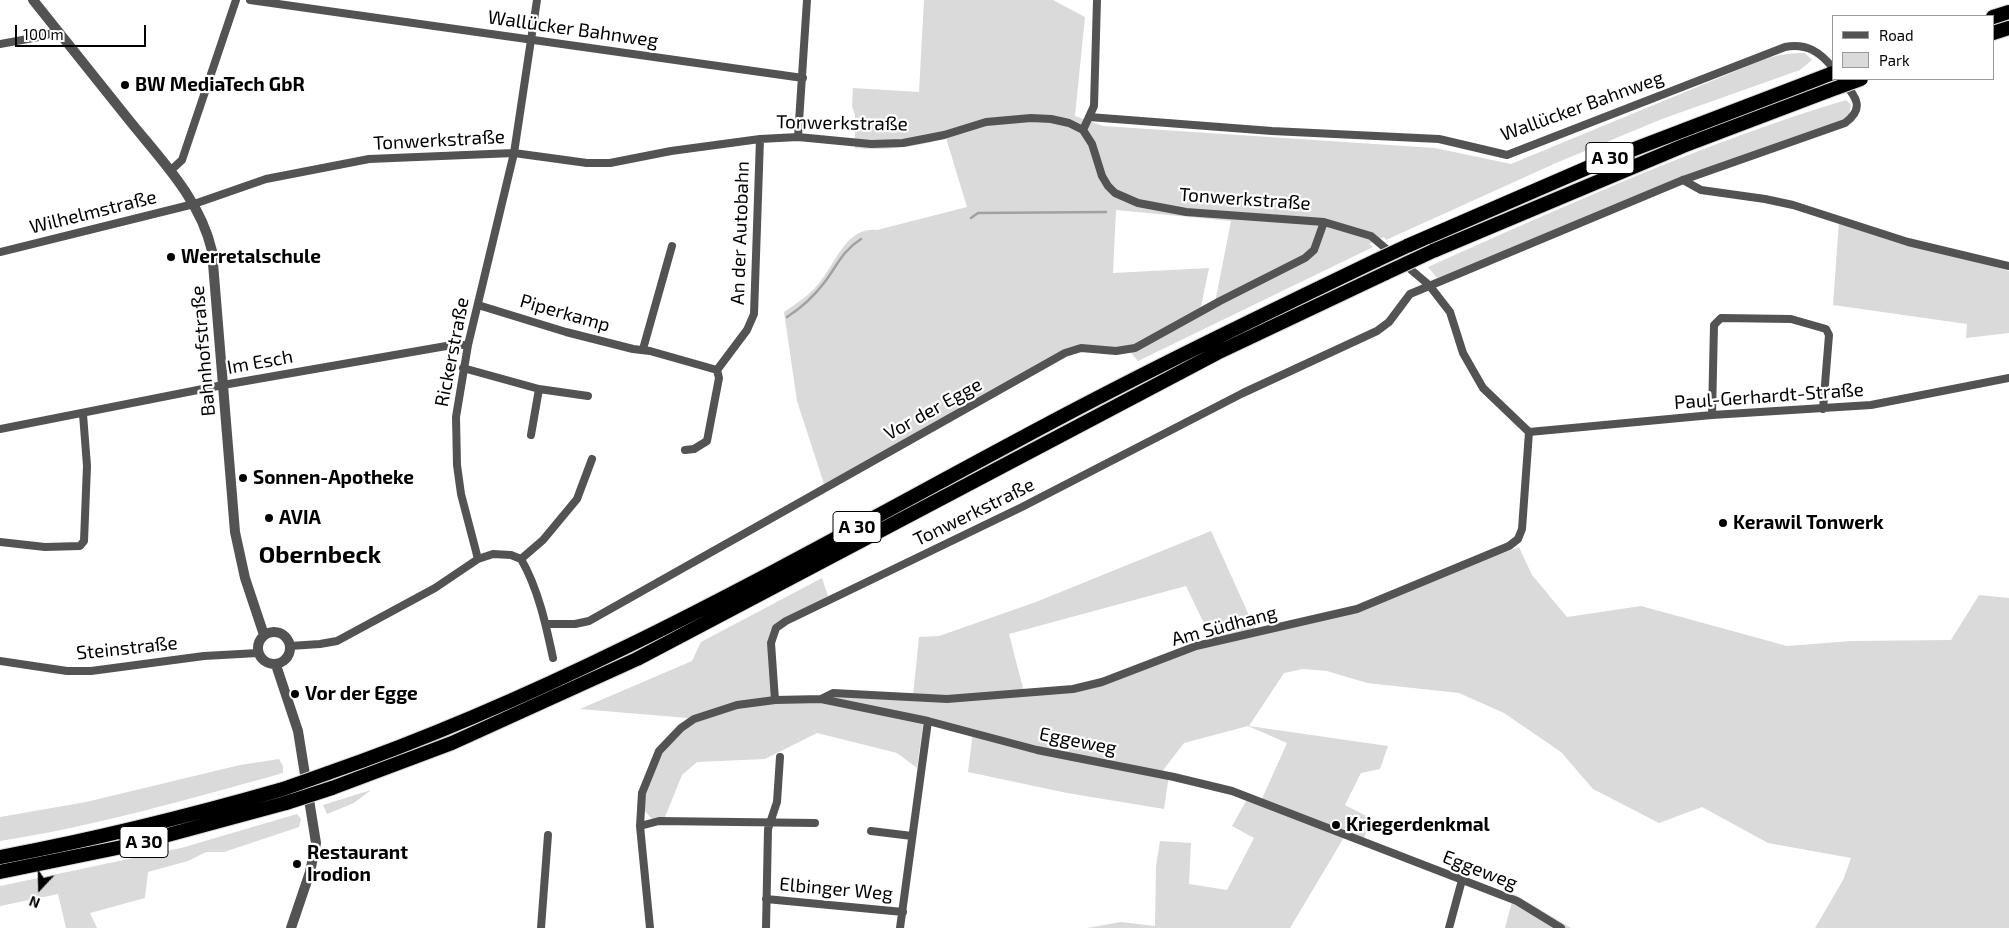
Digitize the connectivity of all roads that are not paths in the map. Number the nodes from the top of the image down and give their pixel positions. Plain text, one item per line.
1 (33, 0) edge
2 (236, 0) edge
3 (250, 0) edge
4 (537, 0) edge
5 (807, 0) edge
6 (1097, 0) edge
7 (2009, 12) edge
8 (1994, 17) edge
9 (2009, 28) edge
10 (57, 31) junction
11 (1994, 33) edge
12 (530, 39) junction
13 (0, 44) edge
14 (1832, 67) edge
15 (1832, 73) edge
16 (803, 78) junction
17 (1842, 80) edge
18 (1858, 80) edge
19 (1089, 118) junction
20 (1082, 130) junction
21 (798, 137) junction
22 (760, 139) junction
23 (514, 153) junction
24 (170, 171) junction
25 (1683, 180) junction
26 (194, 204) junction
27 (1324, 222) junction
28 (672, 246) dead end
29 (0, 252) edge
30 (2009, 266) edge
31 (1430, 285) junction
32 (478, 305) junction
33 (468, 345) junction
34 (643, 349) junction
35 (463, 368) junction
36 (717, 370) junction
37 (2009, 378) edge
38 (223, 385) junction
39 (539, 389) junction
40 (588, 396) dead end
41 (1823, 409) junction
42 (84, 414) junction
43 (1712, 415) junction
44 (0, 429) edge
45 (1529, 432) junction
46 (531, 435) dead end
47 (685, 450) dead end
48 (592, 459) dead end
49 (0, 542) edge
50 (478, 559) junction
51 (521, 559) junction
52 (546, 624) junction
53 (264, 634) junction
54 (290, 646) junction
55 (258, 653) junction
56 (554, 658) dead end
57 (0, 661) edge
58 (276, 665) junction
59 (821, 699) junction
60 (775, 700) junction
61 (928, 721) junction
62 (780, 757) dead end
63 (285, 796) junction
64 (771, 823) junction
65 (816, 823) dead end
66 (640, 826) junction
67 (871, 831) dead end
68 (548, 835) dead end
69 (912, 836) junction
70 (0, 857) edge
71 (0, 872) edge
72 (1462, 880) junction
73 (766, 899) junction
74 (903, 912) junction
75 (291, 928) edge
76 (541, 928) edge
77 (650, 928) edge
78 (766, 928) edge
79 (900, 928) edge
80 (1449, 928) edge
81 (1561, 928) edge

1 - 10 street, Bahnhofstraße
2 - 24 street
3 - 12 street, Wallücker Bahnweg
4 - 12 street, Rickerstraße
5 - 16 street
6 - 19 street
7 - 8 highway
9 - 11 highway
10 - 13 street
10 - 24 street, Bahnhofstraße
12 - 16 street, Wallücker Bahnweg
12 - 23 street, Rickerstraße
14 - 19 street, Wallücker Bahnweg
15 - 63 highway, A 30, bridge
16 - 21 street
17 - 25 street
18 - 63 highway, A 30, bridge
19 - 20 street
20 - 21 street, Tonwerkstraße
20 - 27 street, Tonwerkstraße
21 - 22 street, Tonwerkstraße
22 - 23 street, Tonwerkstraße
22 - 36 street, An der Autobahn
23 - 26 street, Tonwerkstraße
23 - 32 street, Rickerstraße
24 - 26 street, Bahnhofstraße
25 - 30 street
25 - 31 street
26 - 29 street, Wilhelmstraße
26 - 38 street, Bahnhofstraße
27 - 31 street, Tonwerkstraße
27 - 52 street, Vor der Egge
28 - 34 street
31 - 45 street, Tonwerkstraße
31 - 60 street, Tonwerkstraße
32 - 33 street, Rickerstraße
32 - 34 street, Piperkamp
33 - 35 street, Rickerstraße
33 - 38 street, Im Esch
34 - 36 street, Piperkamp
35 - 39 street
35 - 50 street, Rickerstraße
36 - 47 street
37 - 41 street, Paul-Gerhardt-Straße
38 - 42 street, Im Esch
38 - 53 street, Bahnhofstraße
39 - 40 street
39 - 46 street
41 - 43 street, Paul-Gerhardt-Straße
41 - 43 street
42 - 44 street, Im Esch
42 - 49 street
43 - 45 street, Paul-Gerhardt-Straße
45 - 59 street, Am Südhang
48 - 51 street
50 - 51 street
50 - 54 street
51 - 52 street
52 - 56 street
53 - 54 street
53 - 55 street
54 - 58 street
55 - 57 street, Steinstraße
55 - 58 street
58 - 75 street
59 - 60 street, Eggeweg
59 - 61 street, Eggeweg
60 - 66 street, Eggeweg
61 - 69 street
61 - 72 street, Eggeweg
62 - 64 street
63 - 70 highway, A 30
63 - 71 highway, A 30
64 - 65 street
64 - 66 street
64 - 73 street
66 - 77 street, Eggeweg
67 - 69 street
68 - 76 street
69 - 74 street
72 - 80 street
72 - 81 street, Eggeweg
73 - 74 street, Elbinger Weg
73 - 78 street
74 - 79 street

